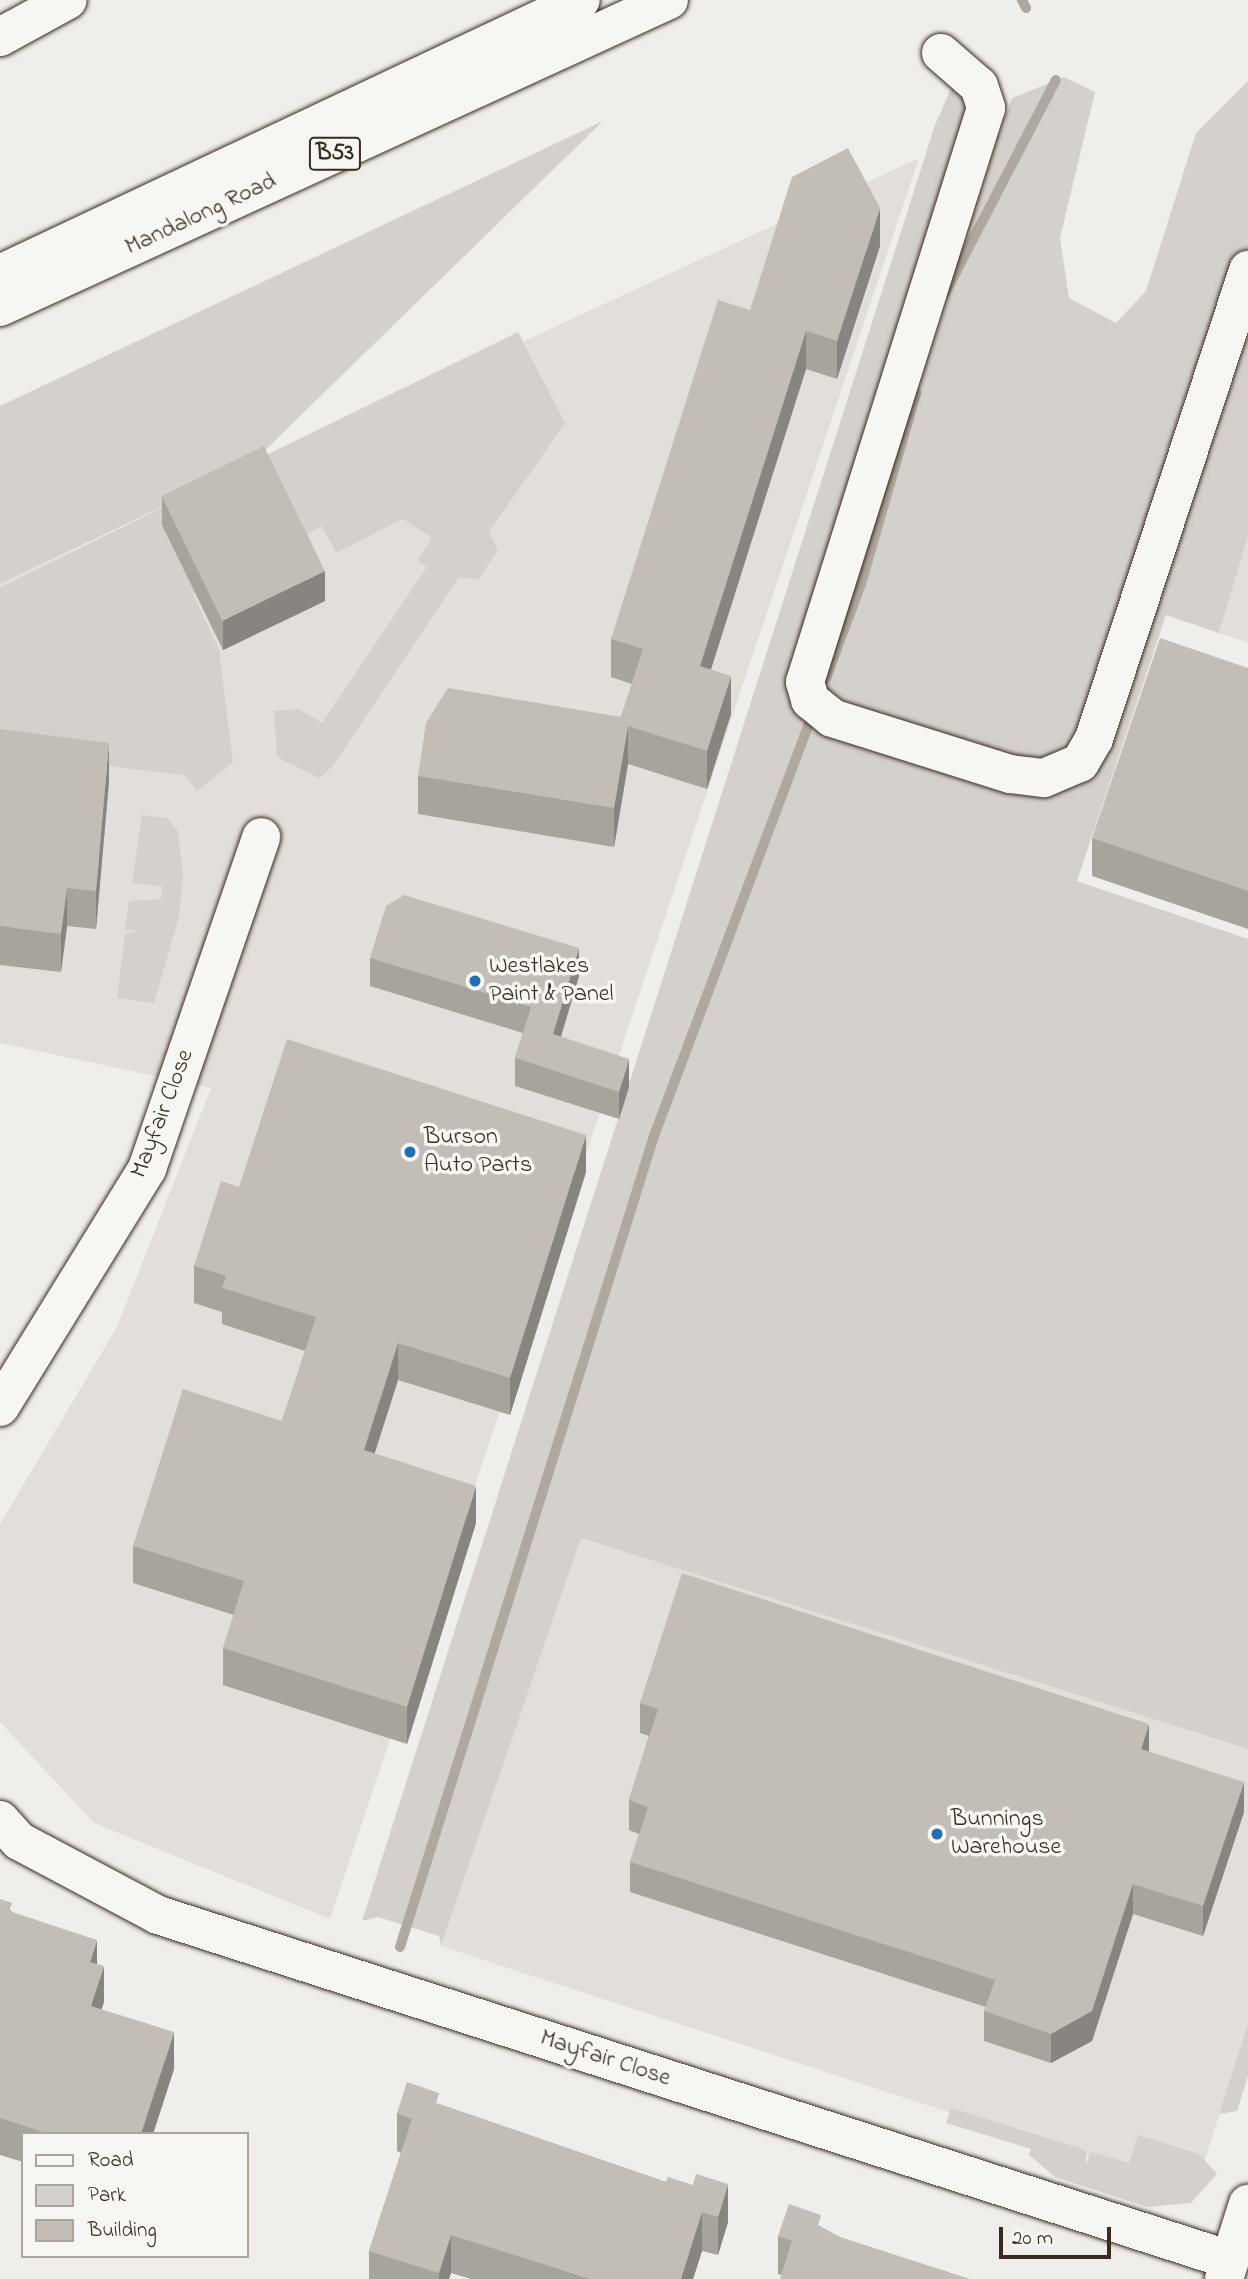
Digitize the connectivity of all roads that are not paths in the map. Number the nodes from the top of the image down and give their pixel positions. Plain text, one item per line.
1 (68, 0) edge
2 (580, 0) edge
3 (669, 0) edge
4 (0, 37) edge
5 (941, 53) dead end
6 (1248, 270) edge
7 (0, 274) edge
8 (0, 307) edge
9 (261, 837) dead end
10 (0, 1407) edge
11 (0, 1820) edge
12 (1248, 2204) edge
13 (1227, 2269) edge

1 - 4 street
2 - 7 street, Mandalong Road / B53
3 - 8 street, Mandalong Road / B53
5 - 6 street
9 - 10 street, Mayfair Close
11 - 13 street, Mayfair Close
12 - 13 street

